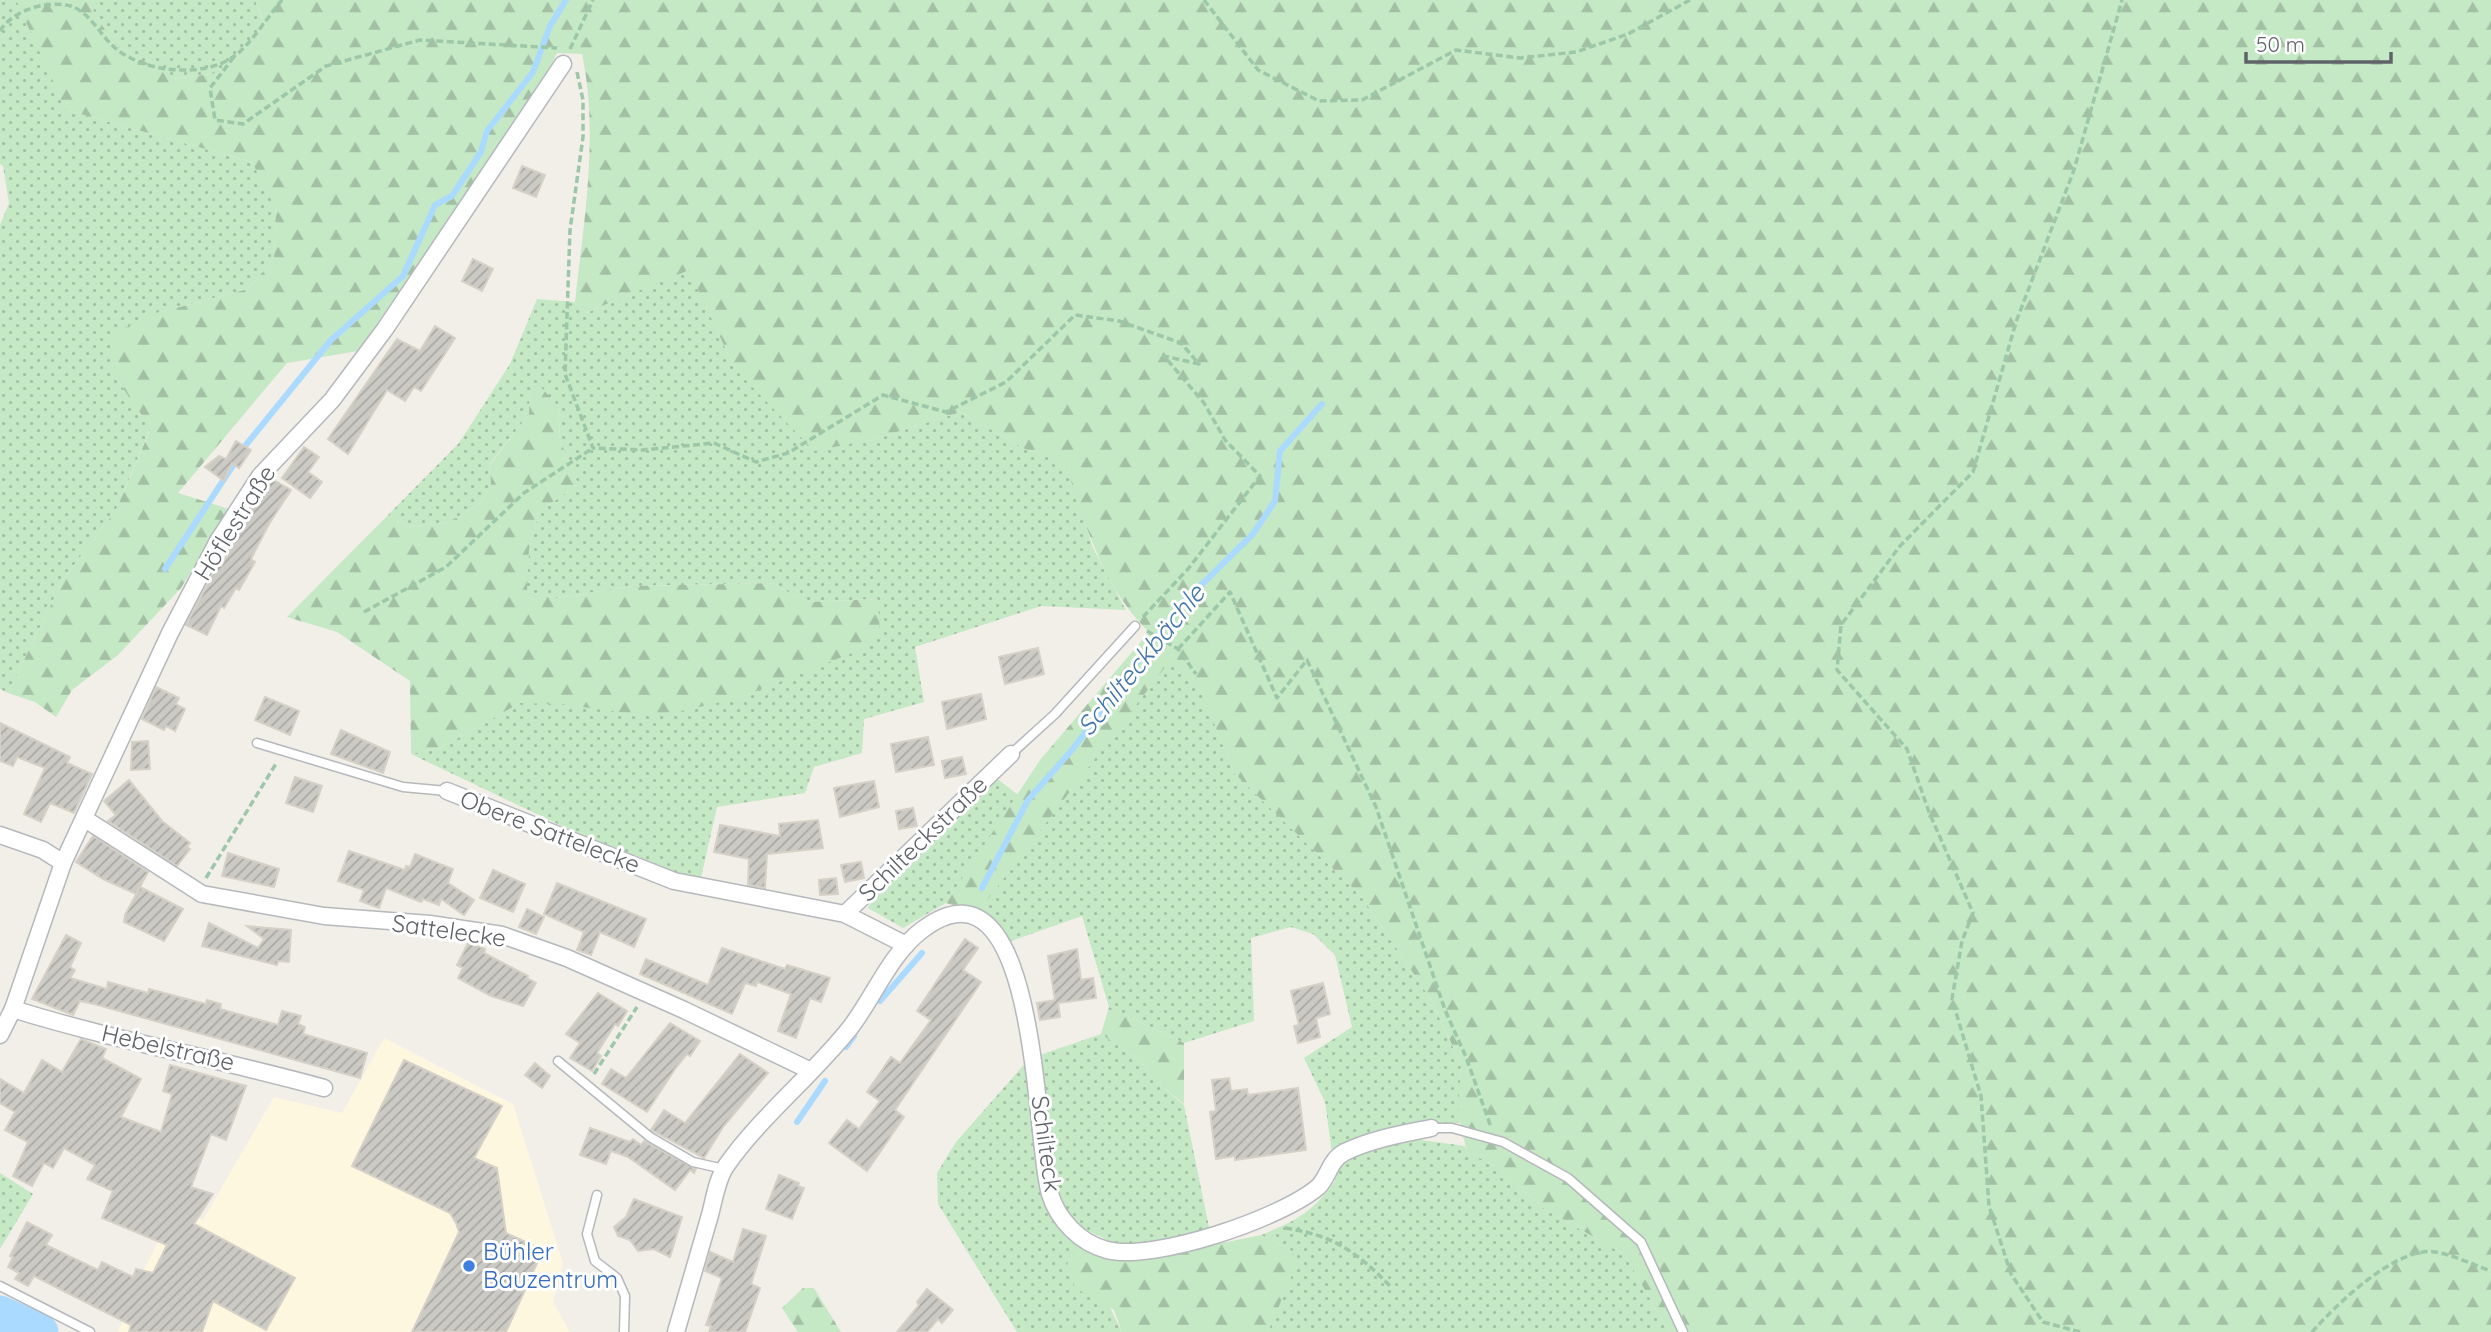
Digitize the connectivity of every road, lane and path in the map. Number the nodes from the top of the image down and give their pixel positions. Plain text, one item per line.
1 (282, 0) edge
2 (593, 0) edge
3 (1204, 0) edge
4 (1690, 0) edge
5 (2122, 0) edge
6 (0, 32) edge
7 (556, 48) dead end
8 (234, 57) junction
9 (563, 64) junction
10 (593, 448) junction
11 (365, 612) dead end
12 (1135, 626) joint
13 (1154, 633) dead end
14 (1178, 649) junction
15 (1196, 674) dead end
16 (257, 743) dead end
17 (287, 750) junction
18 (1012, 754) joint
19 (447, 791) joint
20 (85, 819) junction
21 (0, 835) edge
22 (62, 863) junction
23 (199, 892) junction
24 (845, 914) junction
25 (906, 945) junction
26 (646, 993) junction
27 (13, 1009) junction
28 (0, 1035) edge
29 (558, 1061) dead end
30 (809, 1070) junction
31 (588, 1083) junction
32 (324, 1088) dead end
33 (1431, 1128) joint
34 (1495, 1141) junction
35 (724, 1168) junction
36 (597, 1195) dead end
37 (1284, 1227) dead end
38 (2491, 1271) edge
39 (0, 1286) edge
40 (1390, 1286) dead end
41 (90, 1332) edge
42 (624, 1332) edge
43 (676, 1332) edge
44 (1683, 1332) edge
45 (2080, 1332) edge
46 (2312, 1332) edge

1 - 8 path
2 - 9 path
3 - 4 path
5 - 45 path
6 - 8 path
7 - 8 path
9 - 10 path
9 - 20 street, Höflestraße
10 - 11 path
10 - 12 path
12 - 18 lane, Schilteckstraße
13 - 14 path
14 - 15 path
14 - 34 path
16 - 17 lane, Obere Sattelecke
17 - 19 lane, Obere Sattelecke
17 - 23 path
18 - 24 street, Schilteckstraße
19 - 24 street, Obere Sattelecke
20 - 22 street, Höflestraße
20 - 23 street, Sattelecke
21 - 22 street
22 - 27 street, Höflestraße
23 - 26 street, Sattelecke
24 - 25 street, Schilteckstraße
25 - 30 street
25 - 33 street, Schilteck
26 - 30 street, Sattelecke
26 - 31 path
27 - 28 street, Höflestraße
27 - 32 street, Hebelstraße
29 - 31 lane
30 - 35 street
31 - 35 lane
33 - 34 lane
34 - 44 lane
35 - 43 street
36 - 42 lane
37 - 40 path
38 - 46 path
39 - 41 lane

